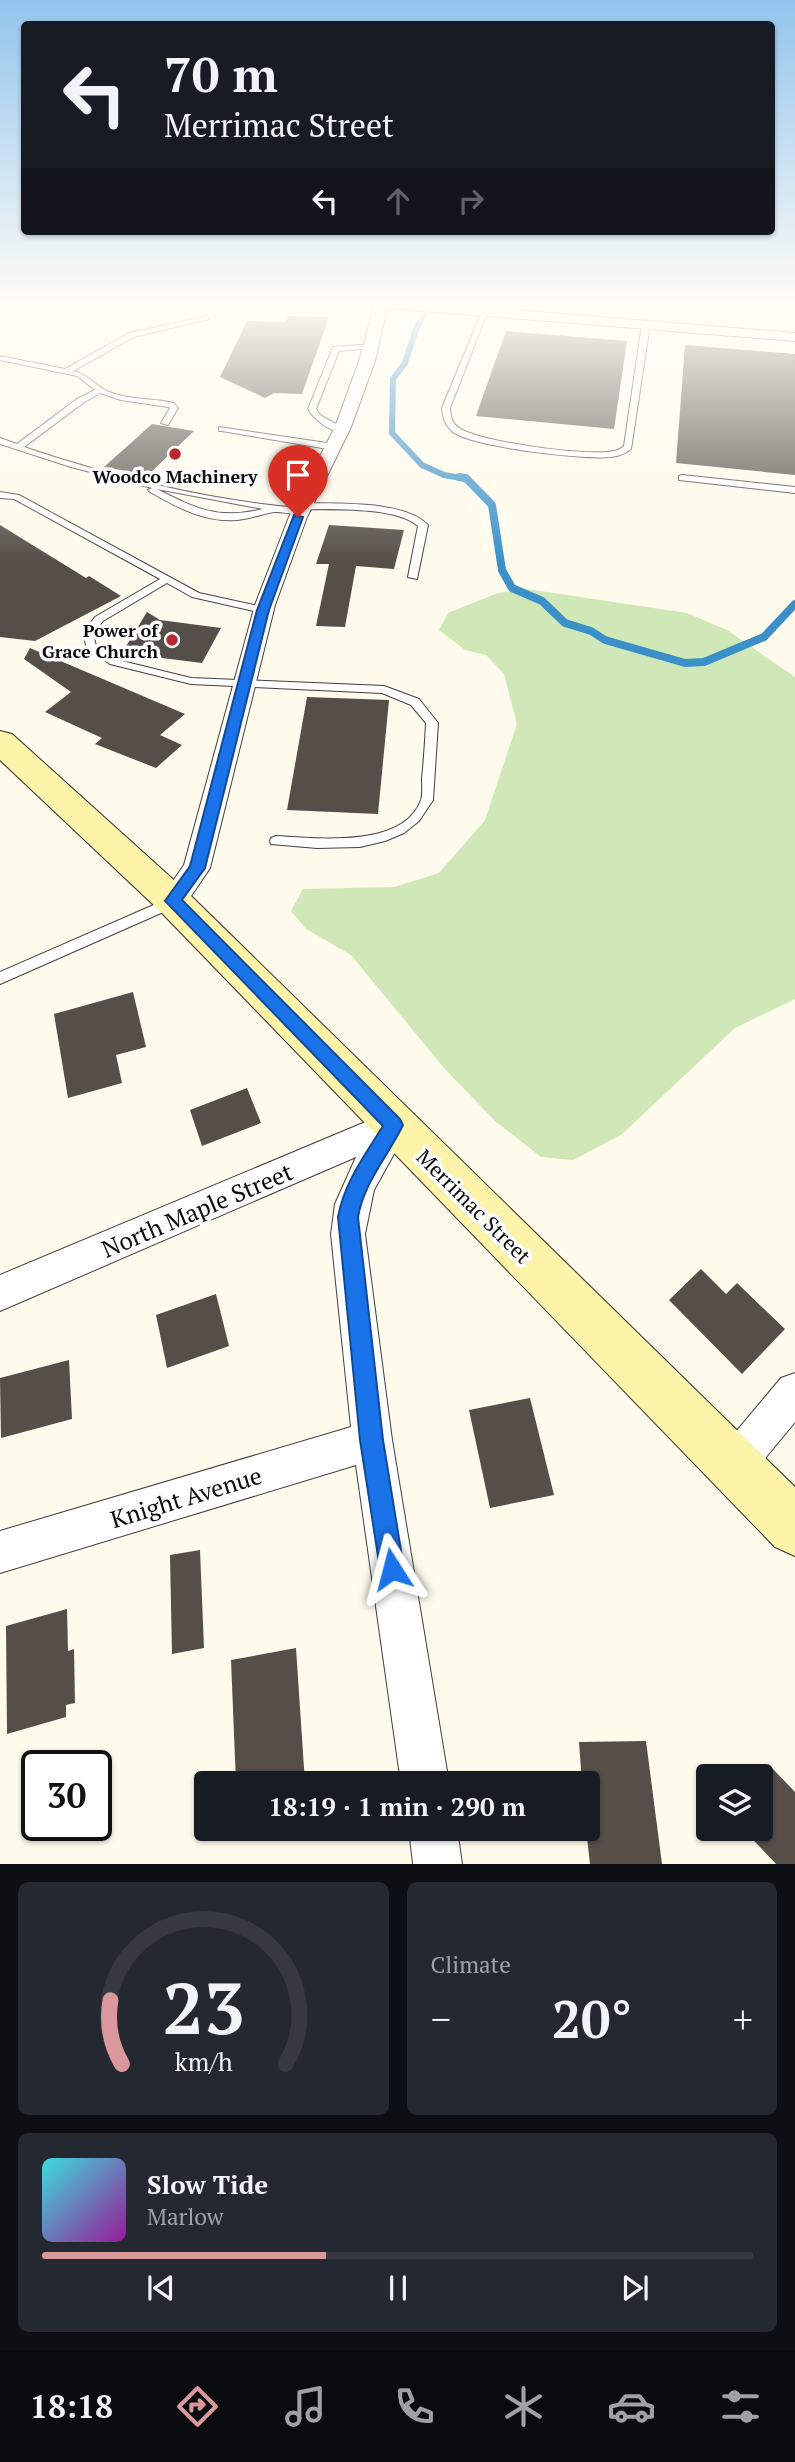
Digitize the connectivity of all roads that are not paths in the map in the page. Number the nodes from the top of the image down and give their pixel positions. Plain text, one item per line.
1 (320, 389) edge
2 (356, 389) edge
3 (454, 389) edge
4 (636, 389) edge
5 (100, 390) joint
6 (165, 423) dead end
7 (222, 429) dead end
8 (338, 439) junction
9 (0, 442) edge
10 (17, 447) junction
11 (682, 478) dead end
12 (139, 483) junction
13 (795, 489) edge
14 (0, 495) edge
15 (302, 508) junction
16 (274, 509) junction
17 (413, 577) dead end
18 (167, 579) junction
19 (263, 610) junction
20 (245, 684) junction
21 (0, 742) edge
22 (276, 841) dead end
23 (173, 901) junction
24 (0, 978) edge
25 (394, 1125) junction
26 (0, 1293) edge
27 (795, 1392) edge
28 (372, 1440) junction
29 (733, 1466) junction
30 (795, 1527) edge
31 (0, 1552) edge
32 (423, 1771) edge
33 (435, 1841) edge
34 (438, 1864) edge

1 - 8 lane
2 - 8 street
3 - 4 lane
5 - 6 lane
5 - 10 lane
7 - 8 lane
8 - 15 street
9 - 10 lane
10 - 12 lane
11 - 13 lane
12 - 16 lane
12 - 16 lane
14 - 18 lane
15 - 16 lane
15 - 17 lane
15 - 19 street
18 - 19 lane
18 - 20 lane
19 - 20 street
20 - 22 lane
20 - 23 street
21 - 23 main road, Merrimac Street
23 - 24 lane
23 - 25 main road, Merrimac Street
25 - 26 street, North Maple Street
25 - 28 street
25 - 29 main road, Merrimac Street
27 - 29 street
28 - 31 street, Knight Avenue
28 - 32 street
29 - 30 main road, Merrimac Street
33 - 34 street

